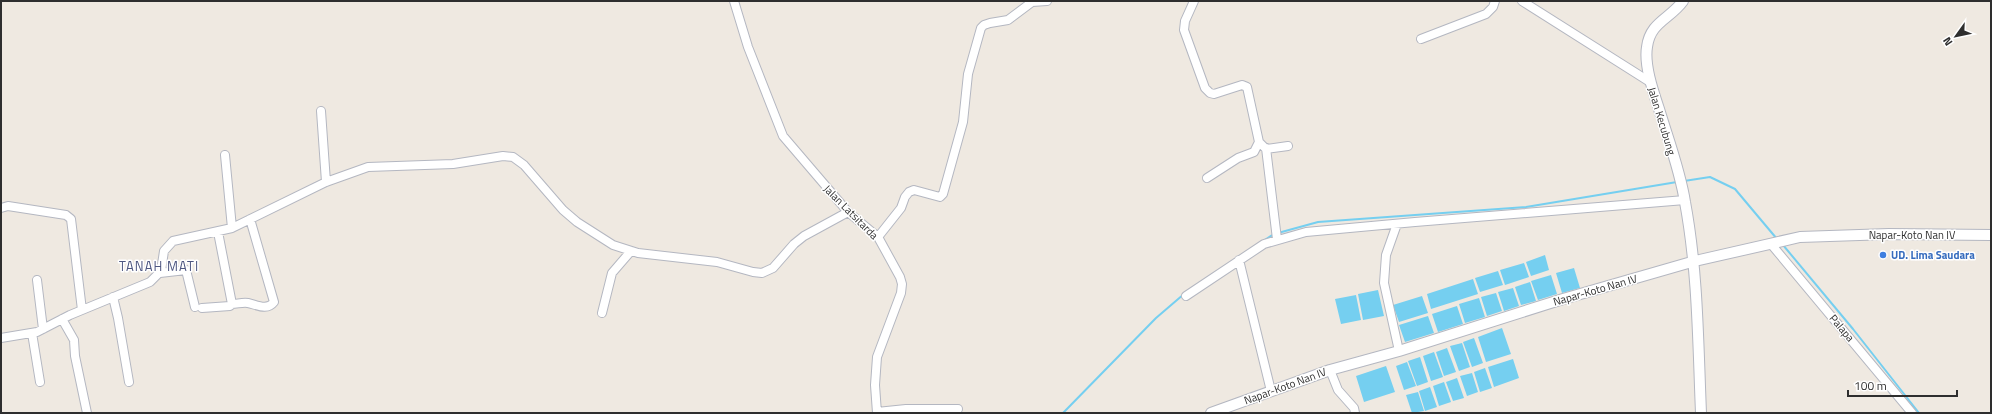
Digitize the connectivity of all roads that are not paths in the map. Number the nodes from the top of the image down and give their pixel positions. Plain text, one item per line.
1 (734, 1) edge
2 (1047, 1) edge
3 (1194, 1) edge
4 (1495, 1) edge
5 (1522, 1) edge
6 (1683, 1) edge
7 (1531, 3) edge
8 (1421, 39) dead end
9 (1650, 82) junction
10 (321, 111) dead end
11 (1259, 142) junction
12 (1288, 146) dead end
13 (1266, 148) junction
14 (225, 155) dead end
15 (1207, 178) dead end
16 (326, 182) junction
17 (1685, 200) junction
18 (1, 208) edge
19 (848, 212) junction
20 (250, 219) junction
21 (1397, 224) junction
22 (232, 228) junction
23 (218, 232) junction
24 (881, 234) junction
25 (1276, 235) junction
26 (1991, 235) edge
27 (1776, 243) junction
28 (631, 251) junction
29 (1239, 260) junction
30 (1695, 261) junction
31 (160, 273) junction
32 (37, 280) dead end
33 (1186, 296) dead end
34 (113, 297) junction
35 (232, 304) junction
36 (82, 310) junction
37 (602, 313) dead end
38 (62, 319) junction
39 (43, 329) junction
40 (32, 333) junction
41 (1, 338) edge
42 (1398, 351) junction
43 (1330, 370) junction
44 (40, 382) dead end
45 (129, 382) dead end
46 (1271, 391) junction
47 (958, 409) dead end
48 (935, 411) edge
49 (877, 412) edge
50 (87, 413) edge
51 (1211, 413) edge
52 (1355, 413) edge
53 (1701, 413) edge
54 (1912, 413) edge

1 - 19 street, Jalan Latsitarda
2 - 24 street
3 - 11 street
4 - 8 street
5 - 7 street, Jalan Kecubung
6 - 9 street
7 - 9 street, Jalan Kecubung
9 - 17 street, Jalan Kecubung
10 - 16 street
11 - 13 street
11 - 15 street
12 - 13 street
13 - 25 street
14 - 22 street
16 - 20 street
16 - 28 street
17 - 21 street
17 - 30 street, Jalan Kecubung
18 - 36 street
19 - 24 street, Jalan Latsitarda
19 - 28 street
20 - 22 street
20 - 35 street
21 - 25 street
21 - 42 street
22 - 23 street
23 - 31 street
23 - 35 street
24 - 49 street, Jalan Latsitarda
25 - 29 street
26 - 27 street, Napar-Koto Nan IV
27 - 30 street, Napar-Koto Nan IV
27 - 54 street, Palapa
28 - 37 street
29 - 33 street
29 - 46 street
30 - 42 street, Napar-Koto Nan IV
30 - 53 street, Jalan Kecubung
31 - 34 street
31 - 35 street
32 - 39 street
34 - 36 street
34 - 45 street
36 - 38 street
38 - 39 street
38 - 50 street
39 - 40 street
40 - 41 street
40 - 44 street
42 - 43 street, Napar-Koto Nan IV
43 - 46 street, Napar-Koto Nan IV
43 - 52 street
46 - 51 street, Napar-Koto Nan IV
47 - 48 street
48 - 49 street

